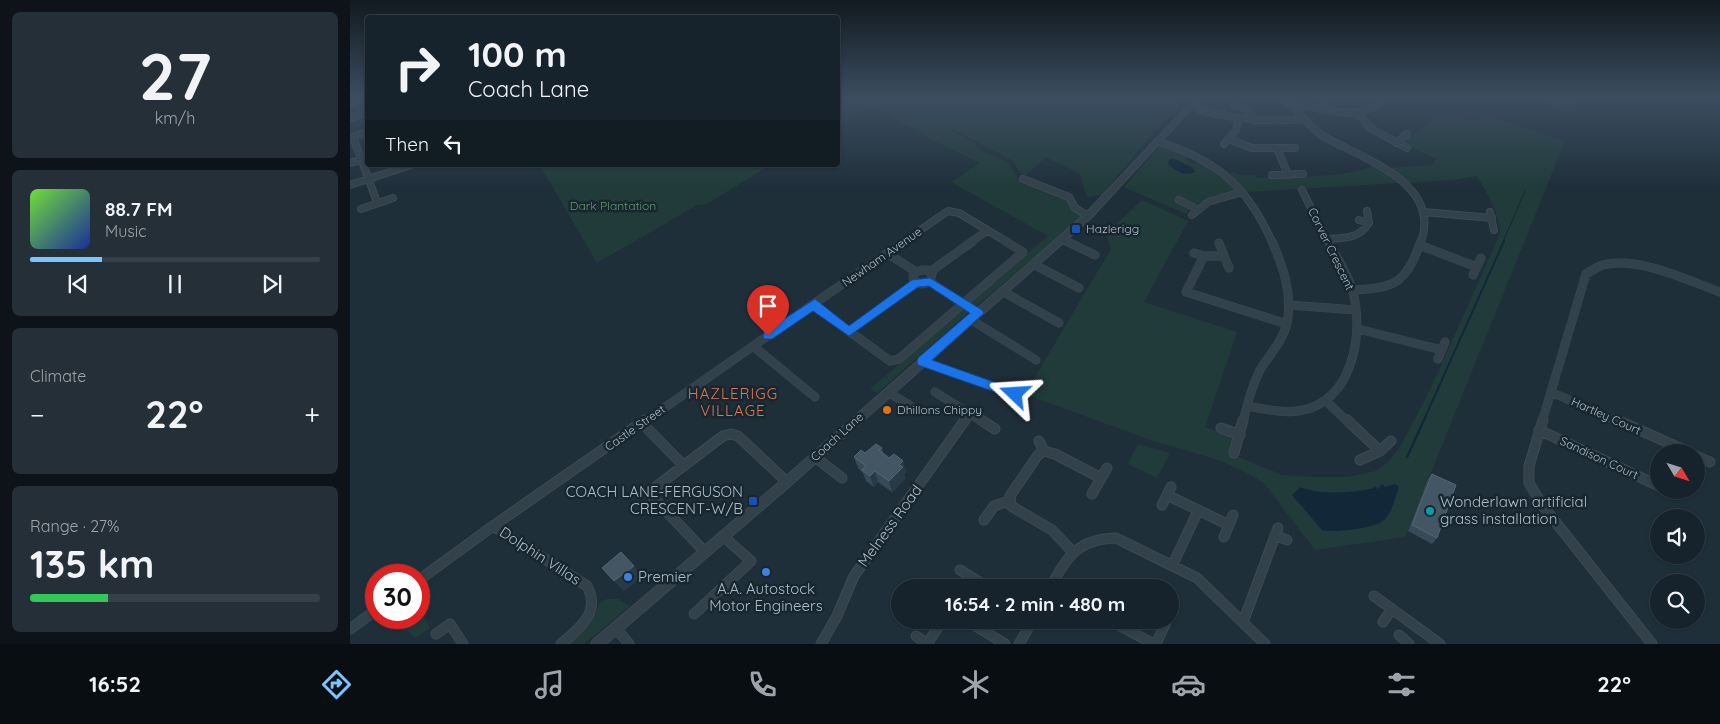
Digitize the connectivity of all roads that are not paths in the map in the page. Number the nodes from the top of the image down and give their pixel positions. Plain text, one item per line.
1 (1170, 127) edge
2 (1237, 127) edge
3 (1312, 127) edge
4 (1369, 127) edge
5 (365, 133) edge
6 (1407, 134) dead end
7 (352, 137) edge
8 (1157, 141) junction
9 (1396, 143) junction
10 (1277, 148) junction
11 (1295, 148) dead end
12 (1407, 148) dead end
13 (364, 159) edge
14 (350, 163) edge
15 (365, 167) edge
16 (405, 167) edge
17 (1304, 174) dead end
18 (1272, 175) dead end
19 (1288, 175) junction
20 (367, 179) junction
21 (1024, 180) dead end
22 (350, 185) edge
23 (1302, 190) dead end
24 (1242, 192) junction
25 (393, 198) dead end
26 (1179, 200) dead end
27 (377, 202) junction
28 (1197, 208) junction
29 (361, 209) dead end
30 (1367, 211) dead end
31 (1424, 212) junction
32 (1192, 215) dead end
33 (1088, 216) junction
34 (1359, 220) dead end
35 (1369, 223) junction
36 (988, 230) junction
37 (1494, 230) dead end
38 (1062, 239) junction
39 (1327, 239) junction
40 (1219, 243) dead end
41 (1419, 245) junction
42 (887, 253) junction
43 (1194, 253) dead end
44 (1094, 255) dead end
45 (1204, 256) junction
46 (1224, 256) junction
47 (1481, 258) dead end
48 (1033, 264) junction
49 (1477, 267) junction
50 (1229, 268) dead end
51 (916, 272) junction
52 (930, 272) junction
53 (1473, 275) dead end
54 (930, 282) junction
55 (916, 283) junction
56 (1079, 288) dead end
57 (1352, 290) junction
58 (1002, 291) junction
59 (1720, 292) edge
60 (964, 304) junction
61 (815, 305) junction
62 (1289, 305) junction
63 (1356, 310) junction
64 (974, 316) junction
65 (1059, 323) dead end
66 (1287, 324) junction
67 (1358, 329) junction
68 (849, 332) junction
69 (1445, 342) dead end
70 (753, 346) junction
71 (1442, 350) junction
72 (1438, 359) dead end
73 (1036, 360) dead end
74 (923, 362) junction
75 (888, 392) junction
76 (935, 392) dead end
77 (1551, 392) junction
78 (1015, 394) dead end
79 (814, 397) dead end
80 (1326, 401) junction
81 (1248, 406) junction
82 (917, 410) dead end
83 (970, 414) junction
84 (642, 423) junction
85 (1221, 428) dead end
86 (995, 429) dead end
87 (1539, 430) junction
88 (1240, 435) junction
89 (1039, 440) dead end
90 (1391, 441) dead end
91 (1671, 444) edge
92 (1044, 451) junction
93 (1380, 451) junction
94 (1234, 453) dead end
95 (815, 457) junction
96 (1360, 460) dead end
97 (1705, 460) edge
98 (1710, 462) dead end
99 (684, 466) junction
100 (578, 467) joint
101 (1107, 468) dead end
102 (842, 478) dead end
103 (1101, 478) junction
104 (788, 482) junction
105 (1650, 482) edge
106 (1092, 494) dead end
107 (1009, 501) junction
108 (1162, 505) dead end
109 (1198, 511) junction
110 (1233, 515) dead end
111 (984, 520) dead end
112 (493, 526) junction
113 (1229, 526) junction
114 (723, 536) junction
115 (1224, 537) dead end
116 (1287, 540) dead end
117 (1072, 551) junction
118 (705, 552) junction
119 (1173, 564) junction
120 (960, 570) dead end
121 (430, 572) edge
122 (971, 577) joint
123 (974, 579) edge
124 (1055, 579) edge
125 (1374, 596) dead end
126 (1392, 609) junction
127 (694, 614) dead end
128 (365, 618) edge
129 (1243, 622) junction
130 (1383, 622) dead end
131 (616, 628) junction
132 (350, 629) edge
133 (937, 629) edge
134 (981, 629) edge
135 (1028, 629) edge
136 (1126, 629) edge
137 (1162, 629) edge
138 (436, 634) dead end
139 (916, 636) dead end
140 (463, 644) edge
141 (561, 644) edge
142 (597, 644) edge
143 (629, 644) edge
144 (821, 644) edge
145 (928, 644) edge
146 (1005, 644) edge
147 (1020, 644) edge
148 (1155, 644) edge
149 (1265, 644) edge
150 (1440, 644) edge
151 (1652, 644) edge

1 - 8 street, Coach Lane
2 - 10 street
3 - 31 street
4 - 9 street
5 - 7 street
6 - 9 street
7 - 13 street
8 - 24 street
8 - 33 street, Coach Lane
9 - 12 street
10 - 11 street
10 - 19 street
13 - 14 street
15 - 20 street
16 - 20 street
17 - 19 street
18 - 19 street
20 - 22 street
20 - 27 street
21 - 33 street
23 - 39 street, Corver Crescent
24 - 28 street
24 - 62 street
25 - 27 street
26 - 28 street
27 - 29 street
28 - 32 street
30 - 35 street
31 - 37 street
31 - 41 street
33 - 38 street, Coach Lane
34 - 35 street
35 - 39 street
36 - 42 street, Newham Avenue
36 - 52 street
36 - 60 street
38 - 44 street
38 - 48 street, Coach Lane
39 - 57 street, Corver Crescent
40 - 46 street
41 - 49 street
41 - 57 street
42 - 51 street
42 - 61 street, Newham Avenue
43 - 45 street
45 - 46 street
45 - 66 street
46 - 50 street
47 - 49 street
48 - 56 street
48 - 58 street, Coach Lane
49 - 53 street
51 - 52 street
51 - 55 street
52 - 54 street
54 - 55 street
54 - 60 street
55 - 68 street
57 - 63 street, Corver Crescent
58 - 64 street, Coach Lane
58 - 65 street
59 - 77 street
60 - 64 street
60 - 68 street
61 - 68 street
61 - 70 street, Castle Street
62 - 63 street, Corver Crescent
62 - 66 street
63 - 67 street, Corver Crescent
64 - 73 street
64 - 74 street, Coach Lane
66 - 81 street
67 - 71 street
67 - 80 street, Corver Crescent
69 - 71 street
70 - 79 street
70 - 84 street, Castle Street
71 - 72 street
74 - 75 street, Coach Lane
74 - 78 street
75 - 82 street
75 - 95 street, Coach Lane
76 - 83 street
77 - 87 street
77 - 91 street, Hartley Court
80 - 81 street, Corver Crescent
80 - 93 street
81 - 88 street
83 - 86 street
83 - 144 street, Melness Road
84 - 99 street
84 - 100 street, Castle Street
85 - 88 street
87 - 105 street, Sandison Court
87 - 151 street
88 - 94 street
89 - 92 street
90 - 93 street
92 - 103 street
92 - 107 street
93 - 96 street
95 - 102 street
95 - 104 street, Coach Lane
97 - 98 street
99 - 104 street
99 - 118 street
100 - 112 street, Dolphin Villas
101 - 103 street
103 - 106 street
104 - 114 street, Coach Lane
107 - 111 street
107 - 117 street
108 - 109 street
109 - 113 street
109 - 119 street
110 - 113 street
112 - 121 street
112 - 141 street, Dolphin Villas
113 - 115 street
114 - 118 street, Coach Lane
114 - 127 street
116 - 129 street
117 - 119 street
117 - 124 street
118 - 131 street, Coach Lane
119 - 129 street
120 - 122 street
122 - 123 street
125 - 126 street
126 - 130 street
126 - 150 street
128 - 132 street
129 - 149 street
131 - 142 street, Coach Lane
131 - 143 street
133 - 145 street
134 - 146 street
135 - 147 street
136 - 148 street
137 - 148 street
138 - 140 street
139 - 145 street

